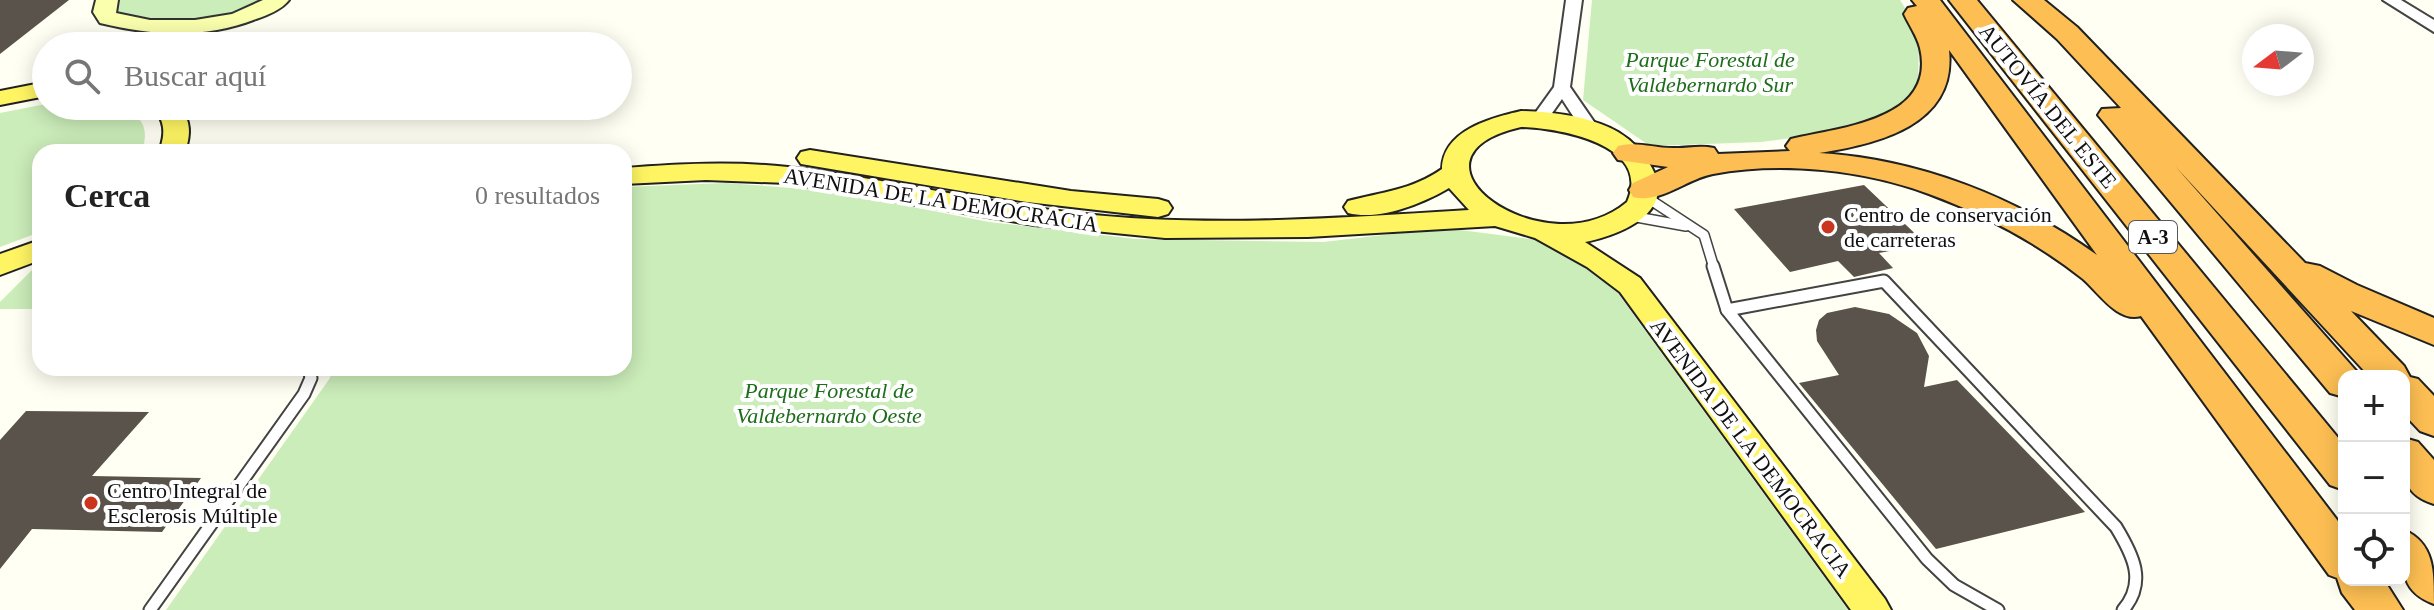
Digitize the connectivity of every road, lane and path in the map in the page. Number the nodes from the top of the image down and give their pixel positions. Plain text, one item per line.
1 (107, 0) edge
2 (278, 0) edge
3 (1574, 0) edge
4 (1910, 0) edge
5 (1926, 0) edge
6 (1963, 0) edge
7 (2018, 0) edge
8 (2027, 0) edge
9 (2391, 0) edge
10 (197, 26) junction
11 (2434, 27) edge
12 (127, 32) edge
13 (159, 32) edge
14 (185, 32) edge
15 (1562, 87) junction
16 (32, 92) edge
17 (0, 98) edge
18 (1539, 119) junction
19 (176, 120) edge
20 (1590, 129) junction
21 (175, 144) edge
22 (1629, 153) junction
23 (632, 158) edge
24 (1456, 171) junction
25 (632, 176) edge
26 (1636, 205) junction
27 (1498, 217) junction
28 (1697, 230) junction
29 (1543, 231) junction
30 (2279, 258) junction
31 (1630, 285) junction
32 (1727, 310) junction
33 (2434, 332) edge
34 (2385, 370) edge
35 (2201, 374) junction
36 (311, 376) edge
37 (2338, 376) edge
38 (2410, 395) edge
39 (2434, 421) edge
40 (2410, 460) edge
41 (2338, 467) edge
42 (2434, 488) edge
43 (2338, 554) edge
44 (2410, 555) edge
45 (2434, 585) edge
46 (2363, 586) edge
47 (150, 610) edge
48 (1872, 610) edge
49 (1998, 610) edge
50 (2123, 610) edge
51 (2381, 610) edge

1 - 12 street
2 - 10 street
3 - 15 street
4 - 22 highway
5 - 35 highway
6 - 41 highway, AUTOVÍA DEL ESTE / A-3
7 - 37 highway, AUTOVÍA DEL ESTE / A-3
8 - 30 highway
9 - 11 street
10 - 13 street
10 - 14 street
15 - 18 street
15 - 20 street
16 - 17 main road
18 - 20 main road
18 - 24 main road
19 - 21 main road
20 - 22 main road
22 - 26 main road
23 - 24 main road, AVENIDA DE LA DEMOCRACIA
24 - 27 main road
25 - 27 main road, AVENIDA DE LA DEMOCRACIA
26 - 28 lane
26 - 28 lane
26 - 29 main road
26 - 31 main road, AVENIDA DE LA DEMOCRACIA
26 - 35 highway
27 - 29 main road
28 - 32 lane
29 - 31 main road, AVENIDA DE LA DEMOCRACIA
30 - 33 highway
30 - 34 highway
31 - 48 main road, AVENIDA DE LA DEMOCRACIA
32 - 49 lane
32 - 50 lane
35 - 43 highway
36 - 47 lane
38 - 39 highway
40 - 42 highway
44 - 45 highway
46 - 51 highway

